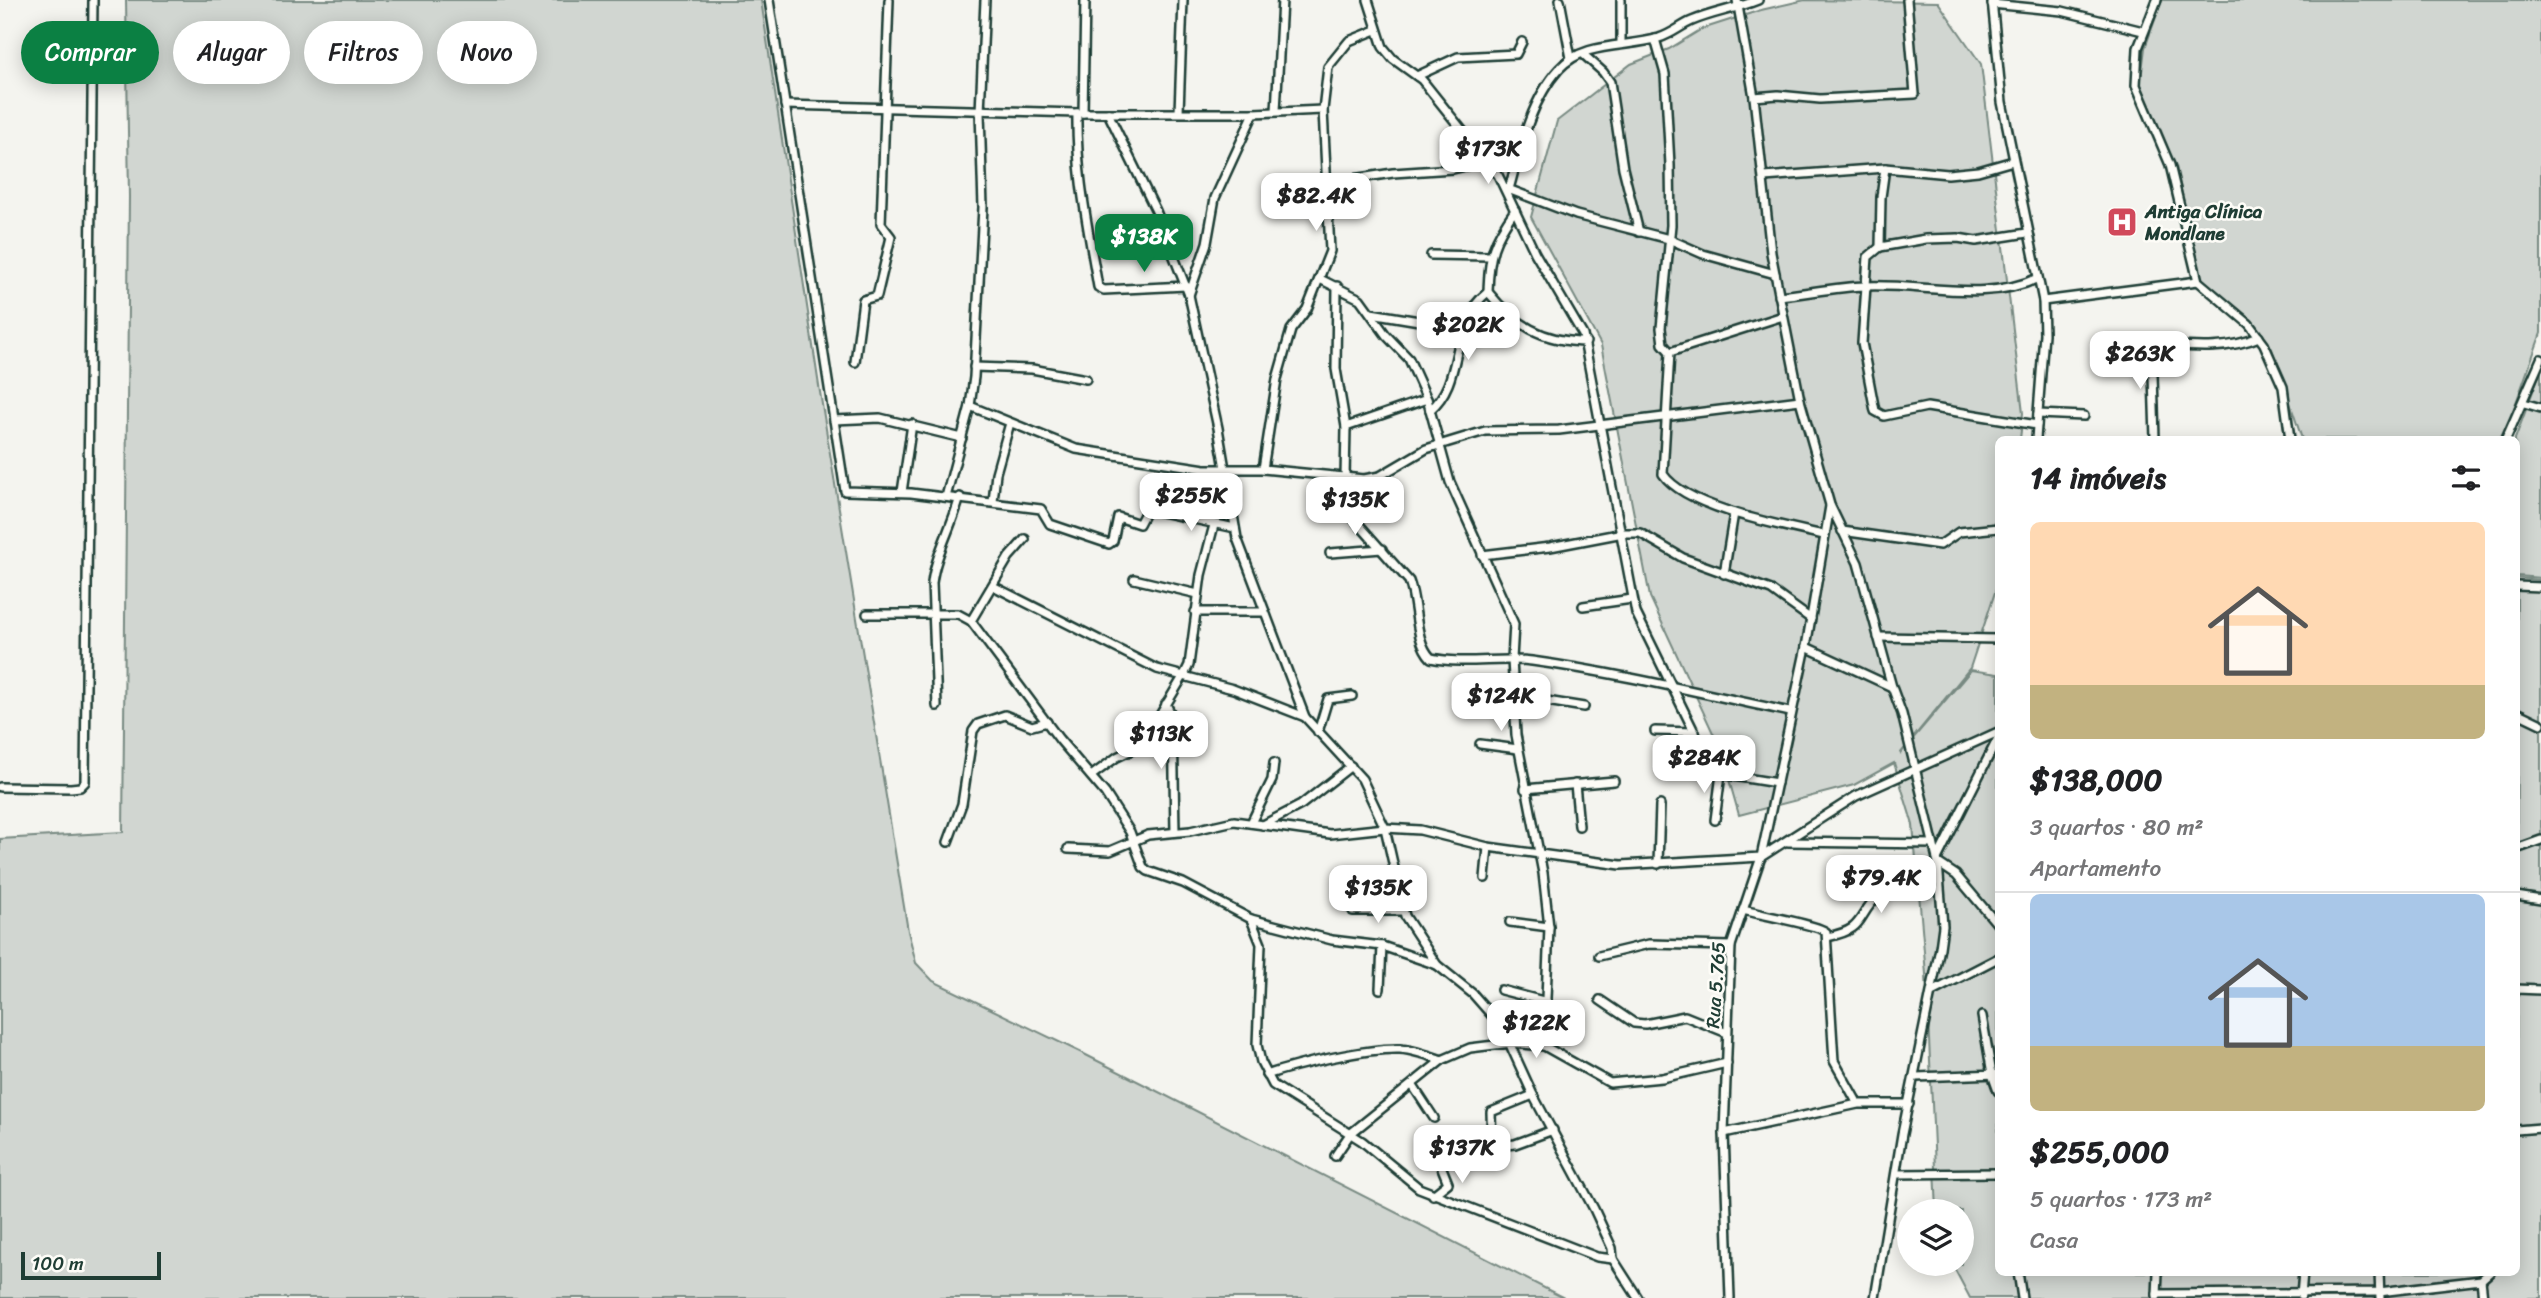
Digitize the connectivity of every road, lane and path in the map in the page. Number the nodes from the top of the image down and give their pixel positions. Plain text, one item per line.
1 (93, 0) edge
2 (769, 0) edge
3 (889, 0) edge
4 (985, 0) edge
5 (1086, 0) edge
6 (1183, 0) edge
7 (1282, 0) edge
8 (1368, 0) edge
9 (1560, 0) edge
10 (1621, 0) edge
11 (1758, 0) edge
12 (1907, 0) edge
13 (2065, 0) edge
14 (2157, 0) edge
15 (1992, 2) edge
16 (1738, 4) edge
17 (2062, 11) junction
18 (1376, 30) junction
19 (2143, 30) junction
20 (1655, 39) junction
21 (1522, 42) dead end
22 (1621, 43) junction
23 (1583, 54) junction
24 (1571, 58) junction
25 (1417, 76) junction
26 (1754, 97) junction
27 (785, 105) junction
28 (886, 107) junction
29 (1323, 110) junction
30 (1276, 111) junction
31 (980, 112) junction
32 (1179, 112) junction
33 (1080, 113) junction
34 (1108, 113) junction
35 (1254, 113) junction
36 (1486, 161) junction
37 (2013, 161) junction
38 (1885, 168) junction
39 (1764, 177) junction
40 (1327, 183) junction
41 (1508, 191) junction
42 (1515, 210) junction
43 (1639, 232) junction
44 (2028, 233) junction
45 (1669, 239) junction
46 (1880, 247) junction
47 (1432, 255) dead end
48 (1489, 256) junction
49 (1775, 274) junction
50 (2038, 278) junction
51 (1320, 279) junction
52 (2198, 281) junction
53 (1186, 286) junction
54 (1337, 286) junction
55 (1866, 286) junction
56 (1488, 292) junction
57 (1189, 295) junction
58 (1779, 296) junction
59 (2043, 301) junction
60 (1371, 313) junction
61 (1783, 316) junction
62 (1461, 328) junction
63 (2259, 337) junction
64 (1586, 342) junction
65 (2152, 343) junction
66 (2113, 345) dead end
67 (1670, 352) junction
68 (2541, 359) edge
69 (855, 362) dead end
70 (974, 367) junction
71 (1086, 379) dead end
72 (1427, 399) junction
73 (1800, 400) junction
74 (2524, 403) junction
75 (970, 406) junction
76 (2541, 408) edge
77 (1430, 410) junction
78 (2039, 414) junction
79 (1664, 416) junction
80 (2084, 416) dead end
81 (834, 421) junction
82 (1010, 423) junction
83 (912, 424) junction
84 (1599, 424) junction
85 (2037, 425) junction
86 (1346, 427) junction
87 (2036, 436) edge
88 (2155, 436) edge
89 (2290, 436) edge
90 (2508, 436) edge
91 (962, 438) junction
92 (1439, 445) junction
93 (1264, 469) junction
94 (1223, 470) junction
95 (1331, 477) junction
96 (1345, 478) junction
97 (902, 492) junction
98 (946, 497) junction
99 (960, 497) junction
100 (993, 502) junction
101 (1830, 505) junction
102 (1734, 513) junction
103 (1214, 525) junction
104 (1235, 528) junction
105 (1995, 528) edge
106 (1842, 531) junction
107 (1623, 533) junction
108 (1824, 535) junction
109 (1025, 539) dead end
110 (1382, 549) junction
111 (1331, 553) dead end
112 (1482, 555) junction
113 (1724, 574) junction
114 (1134, 579) dead end
115 (993, 586) junction
116 (2520, 586) edge
117 (2541, 587) edge
118 (1198, 594) junction
119 (1632, 599) junction
120 (1583, 606) dead end
121 (1195, 612) junction
122 (1264, 612) junction
123 (867, 614) dead end
124 (931, 614) junction
125 (1811, 619) junction
126 (971, 621) junction
127 (1878, 637) junction
128 (1995, 639) edge
129 (1806, 647) junction
130 (1512, 659) junction
131 (1184, 675) junction
132 (1675, 687) junction
133 (1892, 687) junction
134 (1352, 696) dead end
135 (1516, 696) junction
136 (1166, 704) junction
137 (937, 706) dead end
138 (1584, 707) dead end
139 (1790, 712) junction
140 (2520, 714) edge
141 (1304, 717) junction
142 (1047, 722) junction
143 (2541, 724) edge
144 (1655, 731) dead end
145 (1318, 732) junction
146 (1695, 732) junction
147 (1995, 733) edge
148 (1480, 744) dead end
149 (1995, 744) edge
150 (1518, 749) junction
151 (1273, 763) dead end
152 (1351, 766) junction
153 (1916, 771) junction
154 (1721, 774) junction
155 (1091, 776) junction
156 (1614, 780) dead end
157 (1777, 783) junction
158 (1575, 784) junction
159 (0, 787) edge
160 (1525, 789) junction
161 (1660, 805) dead end
162 (1715, 820) dead end
163 (1251, 823) junction
164 (1263, 825) junction
165 (1579, 826) dead end
166 (1385, 828) junction
167 (1175, 832) junction
168 (2541, 840) edge
169 (948, 842) dead end
170 (1135, 842) junction
171 (1787, 842) junction
172 (1933, 844) junction
173 (1488, 847) junction
174 (2520, 848) edge
175 (1068, 849) dead end
176 (1537, 853) junction
177 (1760, 857) junction
178 (1938, 861) junction
179 (1658, 864) junction
180 (1485, 877) dead end
181 (1938, 881) junction
182 (2520, 897) edge
183 (2541, 901) edge
184 (1743, 910) junction
185 (1353, 911) dead end
186 (1403, 911) junction
187 (1251, 919) junction
188 (1995, 921) edge
189 (1510, 922) dead end
190 (1549, 927) junction
191 (1827, 937) junction
192 (1382, 946) junction
193 (1731, 946) junction
194 (1599, 956) dead end
195 (1995, 960) edge
196 (1437, 965) junction
197 (1380, 989) dead end
198 (2520, 989) edge
199 (1501, 990) dead end
200 (2541, 990) edge
201 (1932, 992) junction
202 (1600, 1000) dead end
203 (1547, 1002) junction
204 (1982, 1016) dead end
205 (1727, 1033) junction
206 (1511, 1043) junction
207 (1544, 1046) junction
208 (1442, 1060) junction
209 (1727, 1063) junction
210 (1995, 1074) edge
211 (1266, 1075) junction
212 (1916, 1077) junction
213 (1413, 1086) junction
214 (1533, 1095) junction
215 (1858, 1104) junction
216 (1909, 1104) junction
217 (1434, 1118) dead end
218 (2541, 1128) edge
219 (1553, 1130) junction
220 (2520, 1130) edge
221 (1724, 1133) junction
222 (1350, 1134) junction
223 (1492, 1148) junction
224 (1335, 1156) dead end
225 (1995, 1172) edge
226 (1896, 1174) junction
227 (1433, 1195) junction
228 (1613, 1259) junction
229 (2019, 1276) edge
230 (2158, 1276) edge
231 (2303, 1276) edge
232 (2379, 1276) edge
233 (2486, 1276) edge
234 (2482, 1280) junction
235 (2379, 1295) edge
236 (2157, 1296) edge
237 (2301, 1296) edge
238 (1638, 1298) edge
239 (1730, 1298) edge
240 (1875, 1298) edge
241 (2022, 1298) edge
242 (2483, 1298) edge

1 - 159 street
2 - 27 street
3 - 28 street
4 - 31 street
5 - 33 street
6 - 32 street
7 - 30 street
8 - 18 street
9 - 24 street
10 - 22 street
11 - 16 street
12 - 26 street
13 - 17 street
14 - 19 street
15 - 17 street
15 - 37 street
16 - 20 street
16 - 26 street
17 - 19 street
18 - 25 street
18 - 29 street
19 - 52 street
20 - 22 street
20 - 45 street
21 - 25 street
22 - 23 street
23 - 24 street
23 - 43 street
24 - 41 street
25 - 36 street
26 - 39 street
27 - 28 street
27 - 81 street
28 - 31 street
28 - 69 street
29 - 30 street
29 - 40 street
30 - 35 street
31 - 33 street
31 - 70 street
32 - 34 street
32 - 35 street
33 - 34 street
33 - 53 street
34 - 53 street
35 - 57 street
36 - 40 street
36 - 41 street
37 - 38 street
37 - 44 street
38 - 39 street
38 - 46 street
39 - 49 street
40 - 51 street
41 - 42 street
41 - 43 street
42 - 48 street
42 - 64 street
43 - 45 street
44 - 46 street
44 - 50 street
45 - 49 street
45 - 67 street
46 - 55 street
47 - 48 street
48 - 56 street
49 - 58 street
50 - 55 street
50 - 59 street
51 - 54 street
51 - 93 street
52 - 59 street
52 - 63 street
53 - 57 street
54 - 60 street
54 - 86 street
55 - 58 street
55 - 85 street
56 - 62 street
56 - 64 street
57 - 94 street
58 - 61 street
59 - 78 street
60 - 62 street
60 - 72 street
61 - 67 street
61 - 73 street
62 - 77 street
63 - 65 street
63 - 89 street
64 - 84 street
65 - 66 street
65 - 88 street
67 - 79 street
68 - 74 street
70 - 71 street
70 - 75 street
72 - 77 street
72 - 86 street
73 - 79 street
73 - 101 street
74 - 76 street
74 - 90 street
75 - 82 street
75 - 91 street
77 - 92 street
78 - 80 street
78 - 85 street
79 - 84 street
79 - 102 street
81 - 83 street
81 - 97 street
82 - 94 street
82 - 100 street
83 - 91 street
83 - 97 street
84 - 92 street
84 - 107 street
85 - 87 street
86 - 96 street
91 - 98 street
92 - 96 street
92 - 112 street
93 - 94 street
93 - 95 street
94 - 104 street
95 - 96 street
95 - 110 street
97 - 98 street
98 - 99 street
99 - 100 street
99 - 124 street
100 - 103 street
101 - 106 street
101 - 108 street, Rua 5.765
102 - 108 street
102 - 113 street
103 - 104 street
103 - 118 street
104 - 122 street
105 - 106 street
106 - 127 street
107 - 112 street
107 - 113 street
107 - 119 street
108 - 125 street, Rua 5.765
109 - 115 street
110 - 111 street
110 - 130 street
112 - 130 street
113 - 125 street
114 - 118 street
115 - 126 street
115 - 131 street
116 - 117 street
118 - 121 street
119 - 120 street
119 - 132 street
121 - 122 street
121 - 131 street
122 - 141 street
123 - 124 street
124 - 126 street
124 - 137 street
125 - 129 street, Rua 5.765
126 - 142 street
127 - 128 street
127 - 133 street
129 - 133 street
129 - 139 street, Rua 5.765
130 - 132 street
130 - 135 street
131 - 136 street
131 - 141 street
132 - 139 street
132 - 146 street
133 - 153 street
134 - 145 street
135 - 138 street
135 - 150 street
136 - 155 street
136 - 167 street
139 - 157 street, Rua 5.765
140 - 143 street
141 - 145 street
142 - 155 street
142 - 169 street
144 - 146 street
145 - 152 street
146 - 154 street
147 - 153 street
148 - 150 street
149 - 178 street
150 - 160 street
151 - 163 street
152 - 164 street
152 - 166 street
153 - 171 street
153 - 172 street
154 - 157 street
154 - 162 street
155 - 170 street
156 - 158 street
157 - 177 street, Rua 5.765
158 - 160 street
158 - 165 street
160 - 176 street
161 - 179 street
163 - 164 street
163 - 167 street
164 - 166 street
166 - 173 street
166 - 186 street
167 - 170 street
168 - 174 street
170 - 175 street
170 - 187 street
171 - 172 street
171 - 177 street
172 - 178 street
173 - 176 street
173 - 180 street
176 - 179 street
176 - 190 street
177 - 179 street
177 - 184 street, Rua 5.765
178 - 181 street
178 - 188 street
181 - 191 street
181 - 201 street
182 - 183 street
184 - 191 street
184 - 193 street, Rua 5.765
185 - 186 street
186 - 196 street
187 - 192 street
187 - 211 street
189 - 190 street
190 - 203 street
191 - 215 street
192 - 196 street
192 - 197 street
193 - 194 street
193 - 205 street, Rua 5.765
195 - 201 street
196 - 206 street
198 - 200 street
199 - 203 street
201 - 212 street
202 - 205 street
203 - 207 street
204 - 210 street
205 - 209 street, Rua 5.765
206 - 207 street
206 - 208 street
206 - 214 street
207 - 209 street
208 - 211 street
208 - 213 street
209 - 221 street, Rua 5.765
210 - 212 street
211 - 222 street
212 - 216 street
213 - 217 street
213 - 222 street
214 - 219 street
214 - 223 street
215 - 216 street
215 - 221 street
216 - 226 street
218 - 220 street
219 - 223 street
219 - 228 street
221 - 239 street, Rua 5.765
222 - 224 street
222 - 227 street
223 - 227 street
225 - 226 street
226 - 240 street
227 - 228 street
228 - 238 street
229 - 241 street
230 - 236 street
231 - 237 street
232 - 235 street
233 - 234 street
234 - 235 street
234 - 242 street
235 - 237 street
236 - 237 street

